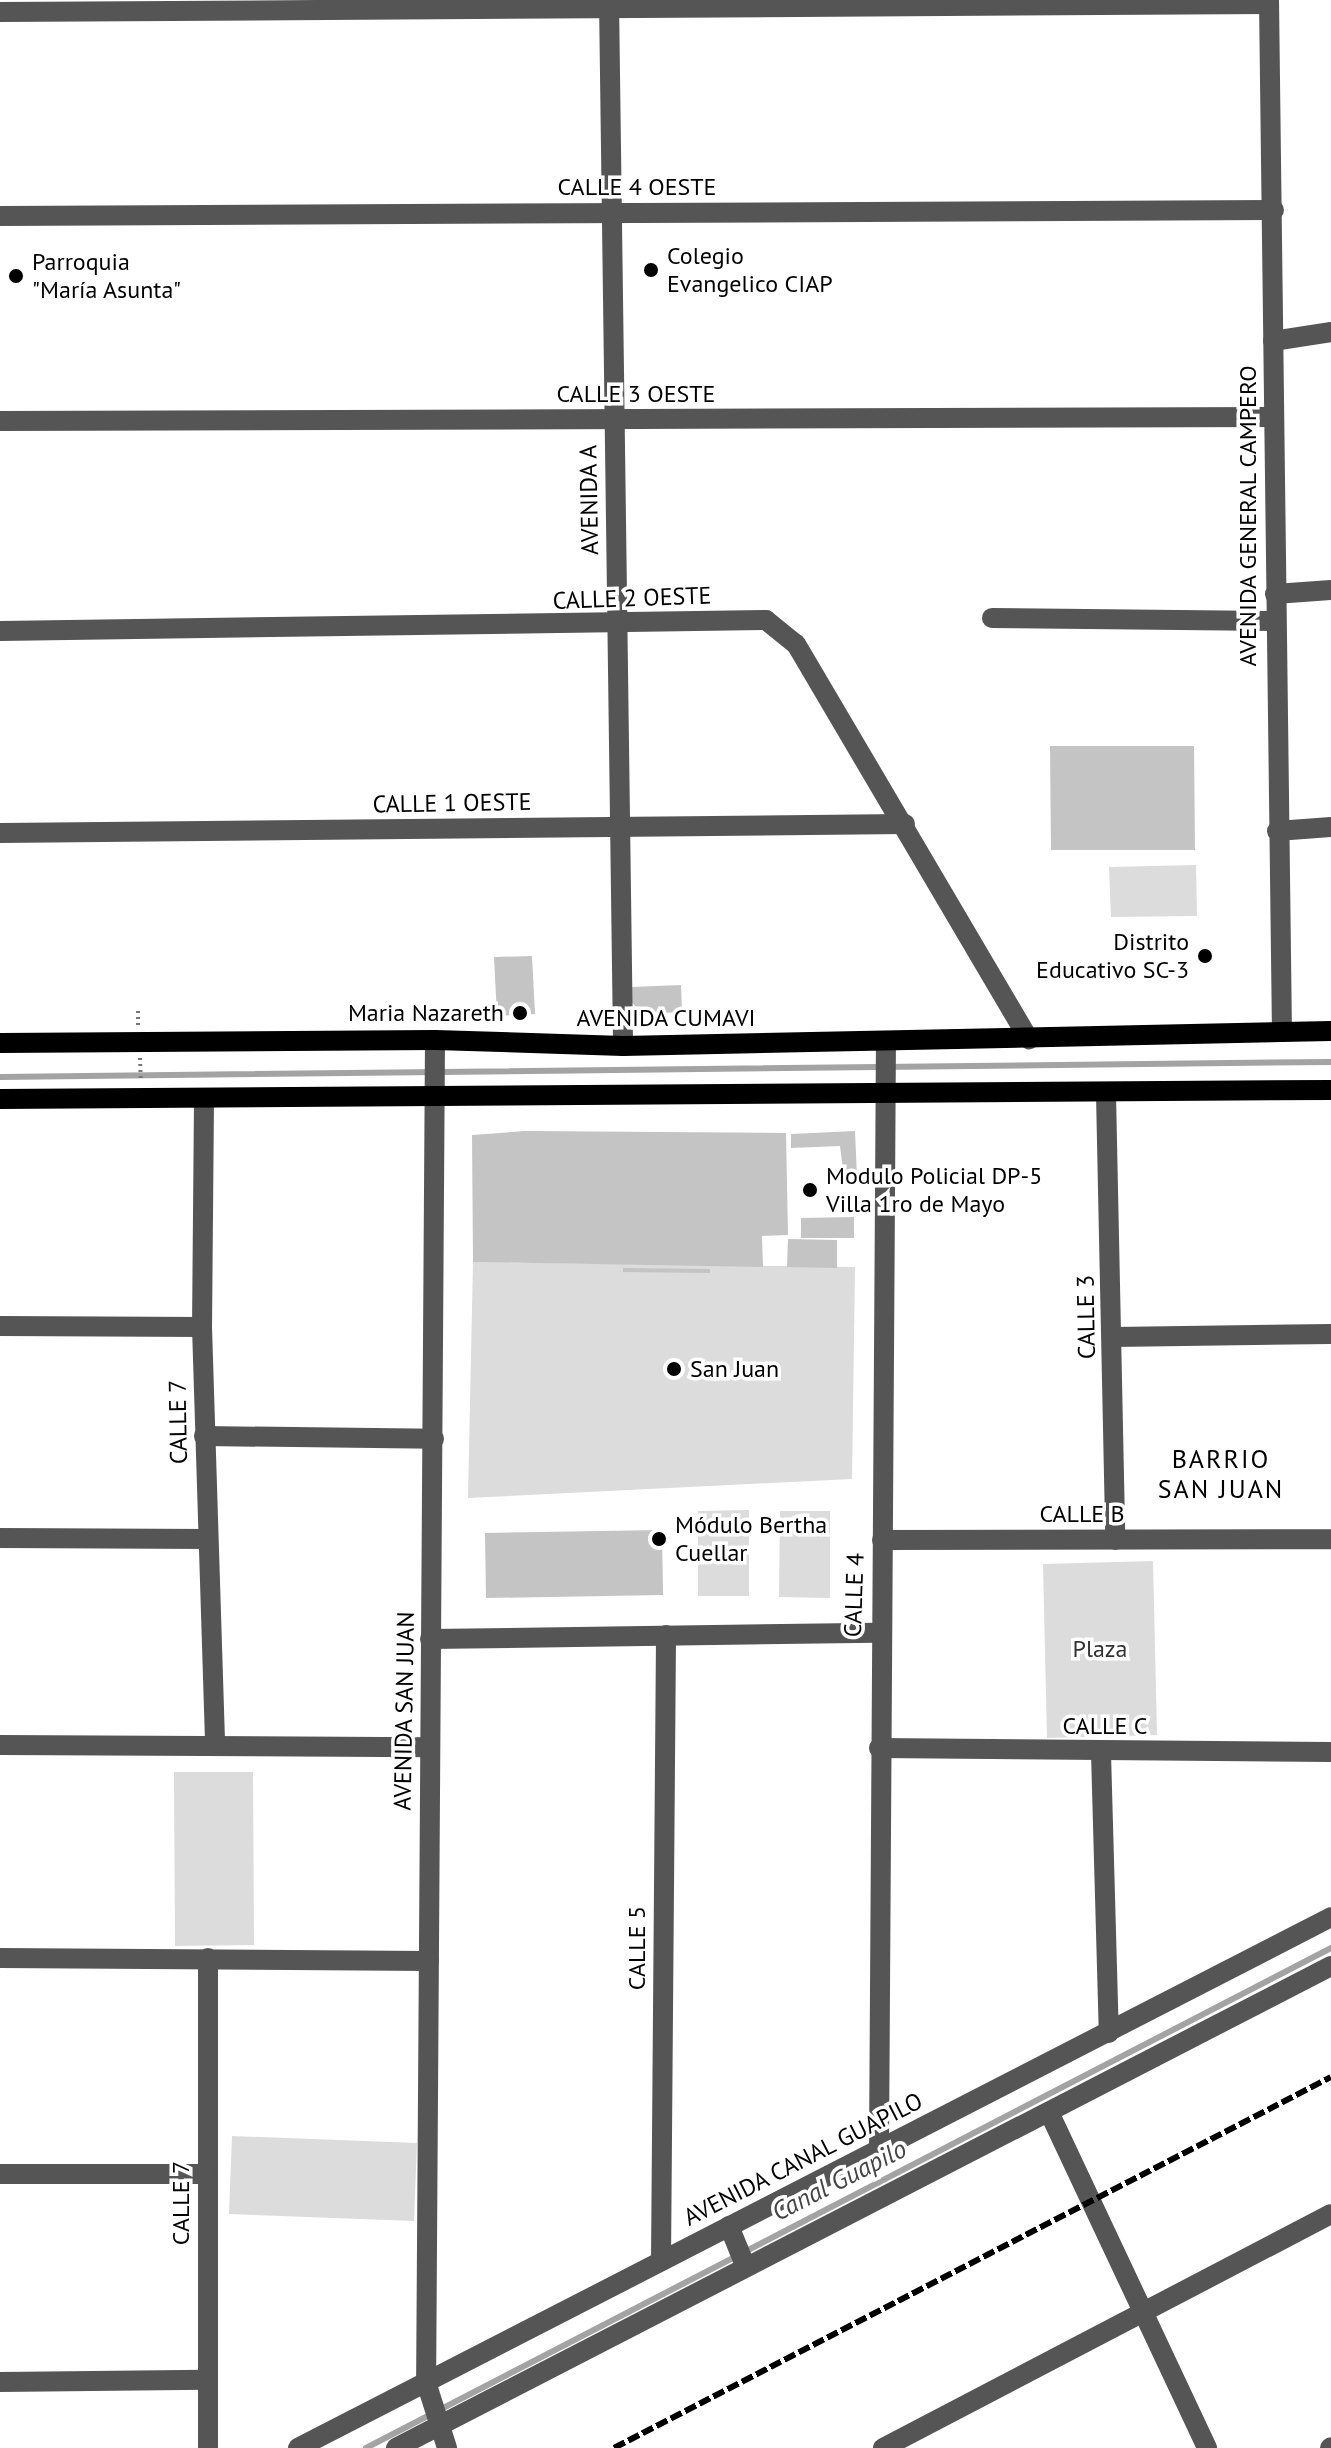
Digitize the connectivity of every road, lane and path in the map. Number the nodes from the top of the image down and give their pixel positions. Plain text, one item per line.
1 (1269, 2) edge
2 (609, 4) edge
3 (0, 12) edge
4 (1274, 210) junction
5 (612, 213) junction
6 (0, 216) edge
7 (1331, 332) edge
8 (1273, 341) junction
9 (1272, 417) junction
10 (614, 420) junction
11 (0, 421) edge
12 (1331, 590) edge
13 (1275, 594) junction
14 (992, 618) dead end
15 (1275, 621) junction
16 (617, 626) junction
17 (0, 631) edge
18 (905, 824) junction
19 (619, 827) junction
20 (1331, 827) edge
21 (1277, 831) junction
22 (0, 833) edge
23 (1331, 1031) edge
24 (1282, 1032) junction
25 (1029, 1040) junction
26 (0, 1043) edge
27 (436, 1046) junction
28 (623, 1046) junction
29 (140, 1055) dead end
30 (887, 1070) junction
31 (141, 1080) dead end
32 (438, 1088) junction
33 (1331, 1090) edge
34 (1106, 1094) junction
35 (0, 1099) edge
36 (204, 1100) junction
37 (0, 1326) edge
38 (202, 1327) junction
39 (1331, 1334) edge
40 (1113, 1337) junction
41 (204, 1436) junction
42 (434, 1439) junction
43 (0, 1538) edge
44 (208, 1539) junction
45 (1331, 1539) edge
46 (882, 1540) junction
47 (1115, 1540) junction
48 (877, 1633) junction
49 (666, 1635) junction
50 (430, 1639) junction
51 (215, 1743) junction
52 (0, 1745) edge
53 (428, 1747) junction
54 (879, 1748) junction
55 (1331, 1752) edge
56 (1101, 1753) junction
57 (1331, 1917) edge
58 (0, 1958) edge
59 (208, 1958) junction
60 (429, 1961) junction
61 (1331, 1966) edge
62 (1109, 2033) junction
63 (1049, 2112) junction
64 (879, 2149) junction
65 (0, 2174) edge
66 (206, 2174) junction
67 (1331, 2214) edge
68 (730, 2230) junction
69 (661, 2261) junction
70 (744, 2261) junction
71 (1143, 2312) junction
72 (207, 2380) junction
73 (0, 2382) edge
74 (427, 2386) junction
75 (435, 2423) junction
76 (208, 2448) edge
77 (298, 2448) edge
78 (396, 2448) edge
79 (447, 2448) edge
80 (883, 2448) edge
81 (1207, 2448) edge

1 - 2 street
1 - 4 street, AVENIDA GENERAL CAMPERO
2 - 3 street
2 - 5 street, AVENIDA A
4 - 5 street, CALLE 4 OESTE
4 - 8 street, AVENIDA GENERAL CAMPERO
5 - 6 street, CALLE 4 OESTE
5 - 10 street, AVENIDA A
7 - 8 street
8 - 9 street, AVENIDA GENERAL CAMPERO
9 - 10 street, CALLE 3 OESTE
9 - 13 street, AVENIDA GENERAL CAMPERO
10 - 11 street, CALLE 3 OESTE
10 - 16 street, AVENIDA A
12 - 13 street
13 - 15 street, AVENIDA GENERAL CAMPERO
14 - 15 street
15 - 21 street, AVENIDA GENERAL CAMPERO
16 - 17 street, CALLE 2 OESTE
16 - 18 street, CALLE 2 OESTE
16 - 19 street, AVENIDA A
18 - 19 street, CALLE 1 OESTE
18 - 25 street, CALLE 2 OESTE
19 - 22 street, CALLE 1 OESTE
19 - 28 street, AVENIDA A
20 - 21 street
21 - 24 street, AVENIDA GENERAL CAMPERO
23 - 24 main road, AVENIDA CUMAVI
24 - 25 main road, AVENIDA CUMAVI
25 - 30 main road, AVENIDA CUMAVI
26 - 27 main road, AVENIDA CUMAVI
27 - 28 main road, AVENIDA CUMAVI
27 - 32 street, AVENIDA SAN JUAN
28 - 30 main road, AVENIDA CUMAVI
29 - 31 path
30 - 32 main road, AVENIDA CUMAVI
30 - 34 main road, AVENIDA CUMAVI
30 - 46 street, CALLE 4
32 - 36 main road, AVENIDA CUMAVI
32 - 42 street, AVENIDA SAN JUAN
33 - 34 main road, AVENIDA CUMAVI
34 - 40 street, CALLE 3
35 - 36 main road, AVENIDA CUMAVI
36 - 38 street, CALLE 7
37 - 38 street
38 - 41 street, CALLE 7
39 - 40 street
40 - 47 street, CALLE 3
41 - 42 street
41 - 44 street, CALLE 7
42 - 50 street, AVENIDA SAN JUAN
43 - 44 street
44 - 51 street, CALLE 7
45 - 47 street, CALLE B
46 - 47 street, CALLE B
46 - 48 street, CALLE 4
48 - 49 street
48 - 54 street, CALLE 4
49 - 50 street
49 - 69 street, CALLE 5
50 - 53 street, AVENIDA SAN JUAN
51 - 52 street
51 - 53 street
53 - 60 street, AVENIDA SAN JUAN
54 - 56 street, CALLE C
54 - 64 street, CALLE 4
55 - 56 street, CALLE C
56 - 62 street
57 - 62 street, AVENIDA CANAL GUAPILO
58 - 59 street
59 - 60 street
59 - 66 street, CALLE 7
60 - 74 street, AVENIDA SAN JUAN
61 - 63 street
62 - 64 street, AVENIDA CANAL GUAPILO
63 - 70 street
63 - 71 street
64 - 68 street, AVENIDA CANAL GUAPILO
65 - 66 street
66 - 72 street, CALLE 7
67 - 71 street
68 - 69 street, AVENIDA CANAL GUAPILO
68 - 70 street
69 - 74 street, AVENIDA CANAL GUAPILO
70 - 75 street
71 - 80 street
71 - 81 street
72 - 73 street
72 - 76 street, CALLE 7
74 - 75 street, AVENIDA SAN JUAN
74 - 77 street, AVENIDA CANAL GUAPILO
75 - 78 street
75 - 79 street

